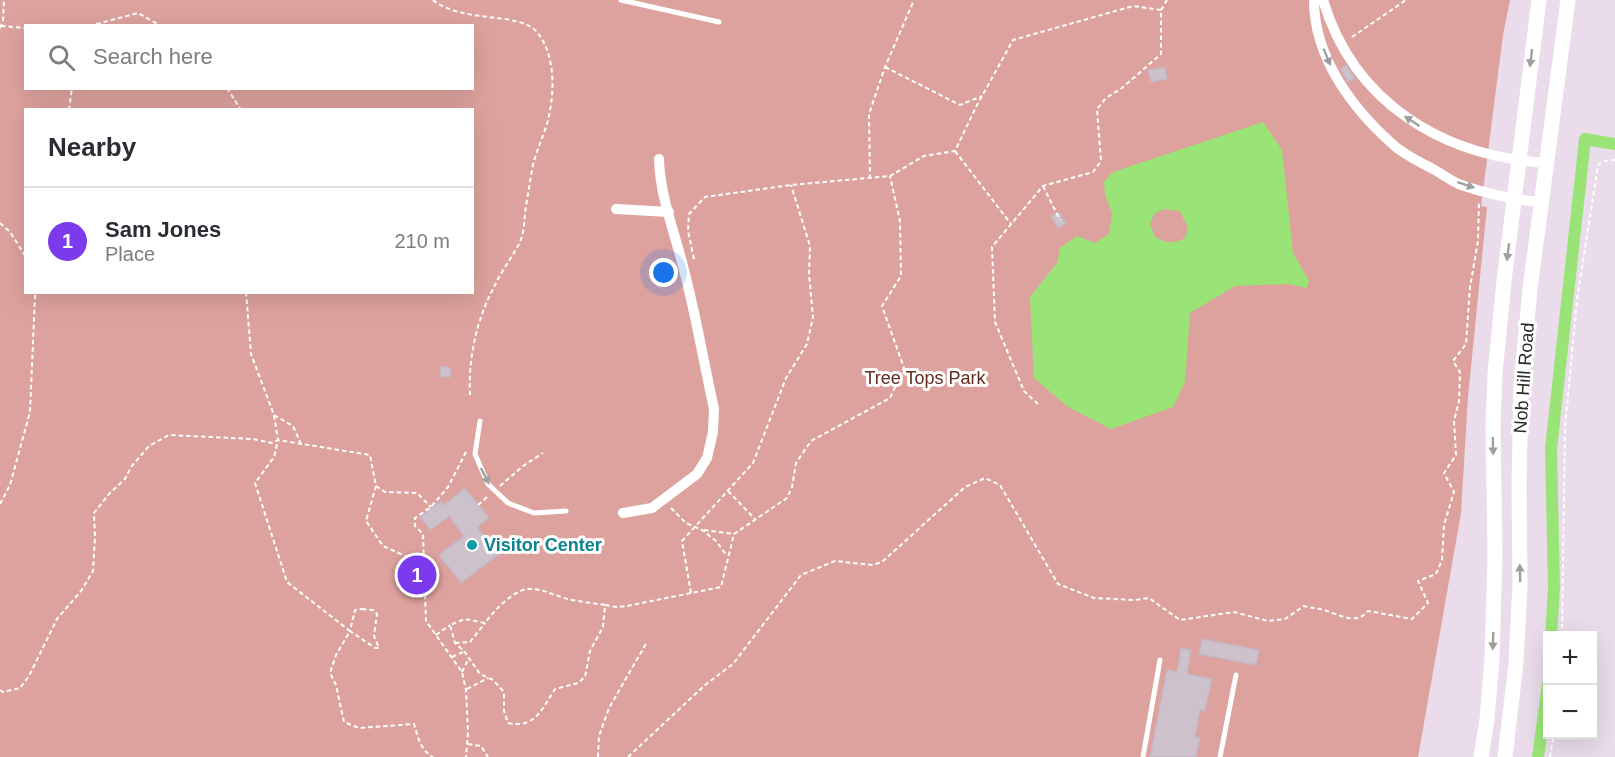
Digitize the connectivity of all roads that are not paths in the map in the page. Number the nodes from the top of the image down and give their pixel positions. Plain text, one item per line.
1 (621, 0) edge
2 (1314, 0) edge
3 (1323, 0) edge
4 (1539, 0) edge
5 (1568, 0) edge
6 (719, 21) dead end
7 (660, 159) dead end
8 (1518, 161) junction
9 (1546, 163) junction
10 (1514, 200) junction
11 (1542, 202) junction
12 (616, 209) dead end
13 (669, 212) junction
14 (480, 421) dead end
15 (566, 511) dead end
16 (623, 513) dead end
17 (1160, 660) dead end
18 (1236, 675) dead end
19 (1143, 757) edge
20 (1220, 757) edge
21 (1481, 757) edge
22 (1505, 757) edge

1 - 6 lane
2 -> 10 street
8 -> 3 street
4 -> 8 main road, Nob Hill Road
5 - 9 main road, Nob Hill Road
7 - 13 street
8 - 9 street
8 - 10 main road, Nob Hill Road
9 - 11 main road, Nob Hill Road
10 - 11 street
10 -> 21 main road, Nob Hill Road
22 -> 11 main road, Nob Hill Road
12 - 13 street
13 - 16 street
14 -> 15 lane
17 - 19 lane
18 - 20 lane

